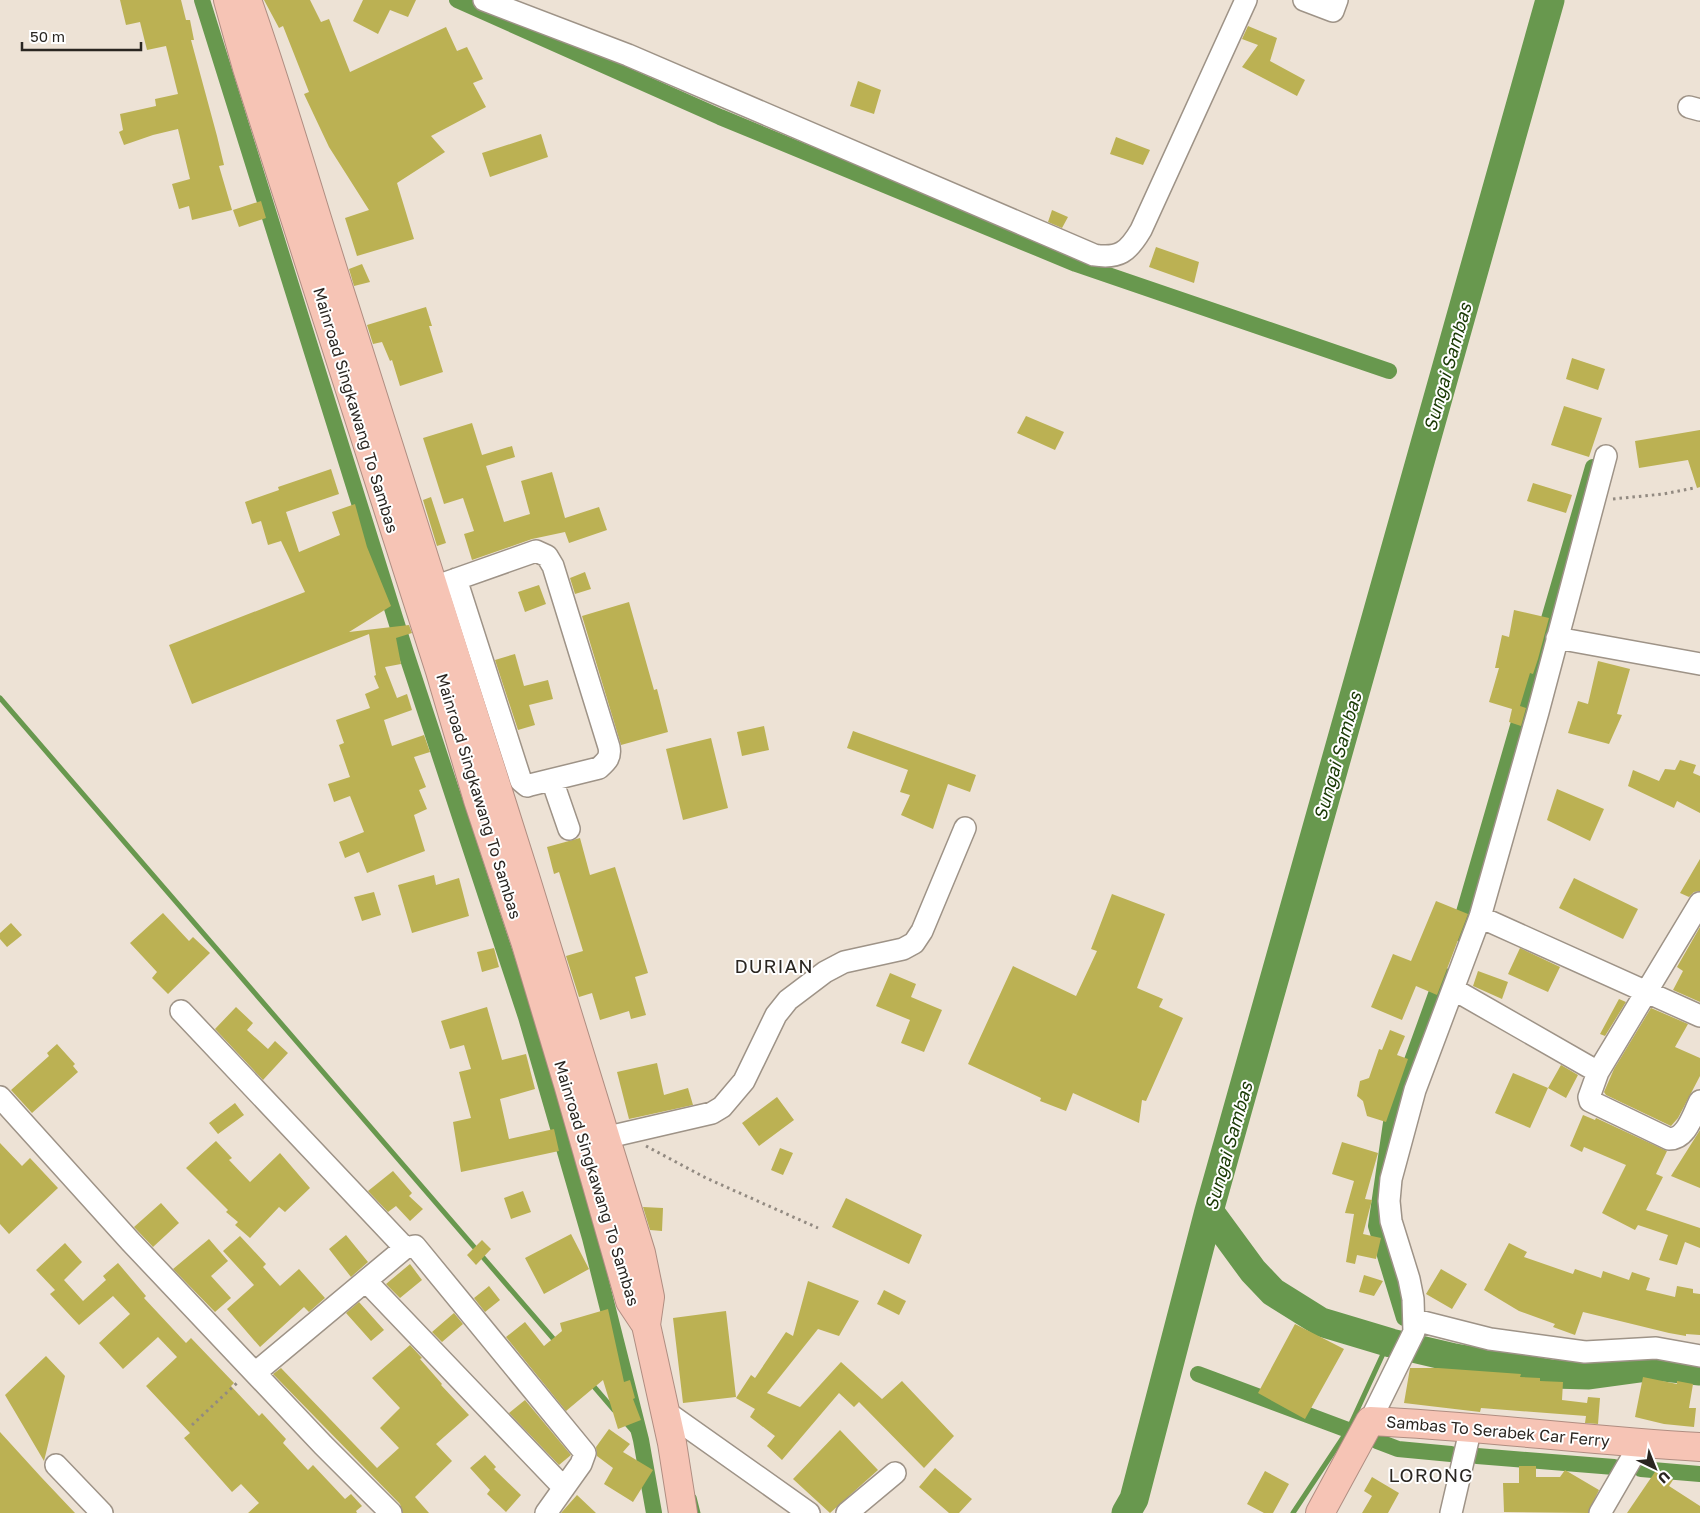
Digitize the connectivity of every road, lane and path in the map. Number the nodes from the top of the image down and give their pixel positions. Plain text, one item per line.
1 (228, 0) edge
2 (247, 0) edge
3 (484, 0) edge
4 (1246, 0) edge
5 (1304, 0) edge
6 (1336, 0) edge
7 (1606, 456) dead end
8 (1694, 488) dead end
9 (1595, 500) junction
10 (445, 583) junction
11 (1557, 638) junction
12 (1700, 664) edge
13 (495, 739) junction
14 (552, 780) junction
15 (489, 798) junction
16 (965, 828) dead end
17 (569, 829) dead end
18 (1700, 903) edge
19 (1480, 917) junction
20 (1453, 989) junction
21 (1646, 992) junction
22 (181, 1011) dead end
23 (1700, 1016) edge
24 (1598, 1072) junction
25 (0, 1097) edge
26 (1700, 1100) edge
27 (613, 1135) junction
28 (818, 1228) dead end
29 (404, 1248) junction
30 (366, 1281) junction
31 (646, 1326) junction
32 (1414, 1326) junction
33 (1700, 1356) edge
34 (253, 1371) junction
35 (665, 1410) junction
36 (1370, 1421) junction
37 (192, 1426) dead end
38 (1470, 1427) junction
39 (1640, 1444) junction
40 (1700, 1447) edge
41 (56, 1465) dead end
42 (895, 1473) dead end
43 (564, 1488) junction
44 (102, 1513) edge
45 (391, 1513) edge
46 (546, 1513) edge
47 (683, 1513) edge
48 (809, 1513) edge
49 (847, 1513) edge
50 (1320, 1513) edge
51 (1452, 1513) edge
52 (1600, 1513) edge

1 - 15 highway, Mainroad Singkawang To Sambas
2 - 10 highway, Mainroad Singkawang To Sambas
3 - 4 street
5 - 6 street
7 - 9 street
8 - 9 path
9 - 11 street
10 - 13 highway, Mainroad Singkawang To Sambas
10 - 14 street
11 - 12 street
11 - 19 street
13 - 14 street
13 - 15 highway, Mainroad Singkawang To Sambas
14 - 17 street
15 - 27 highway, Mainroad Singkawang To Sambas
15 - 31 highway, Mainroad Singkawang To Sambas
16 - 27 street
18 - 21 street
19 - 20 street
19 - 21 street
20 - 24 street
20 - 32 street
21 - 23 street
21 - 24 street
22 - 29 street
24 - 26 street
25 - 34 street
27 - 28 path
27 - 31 highway, Mainroad Singkawang To Sambas
29 - 30 street
29 - 43 street
30 - 34 street
30 - 43 street
31 - 35 highway
32 - 33 street
32 - 36 street
34 - 37 path
34 - 45 street
35 - 47 highway
35 - 48 street
36 - 38 highway, Sambas To Serabek Car Ferry
36 - 50 highway, Sambas To Serabek Car Ferry
38 - 39 highway, Sambas To Serabek Car Ferry
38 - 51 street
39 - 40 highway, Sambas To Serabek Car Ferry
39 - 52 street
41 - 44 street
42 - 49 street
43 - 46 street

